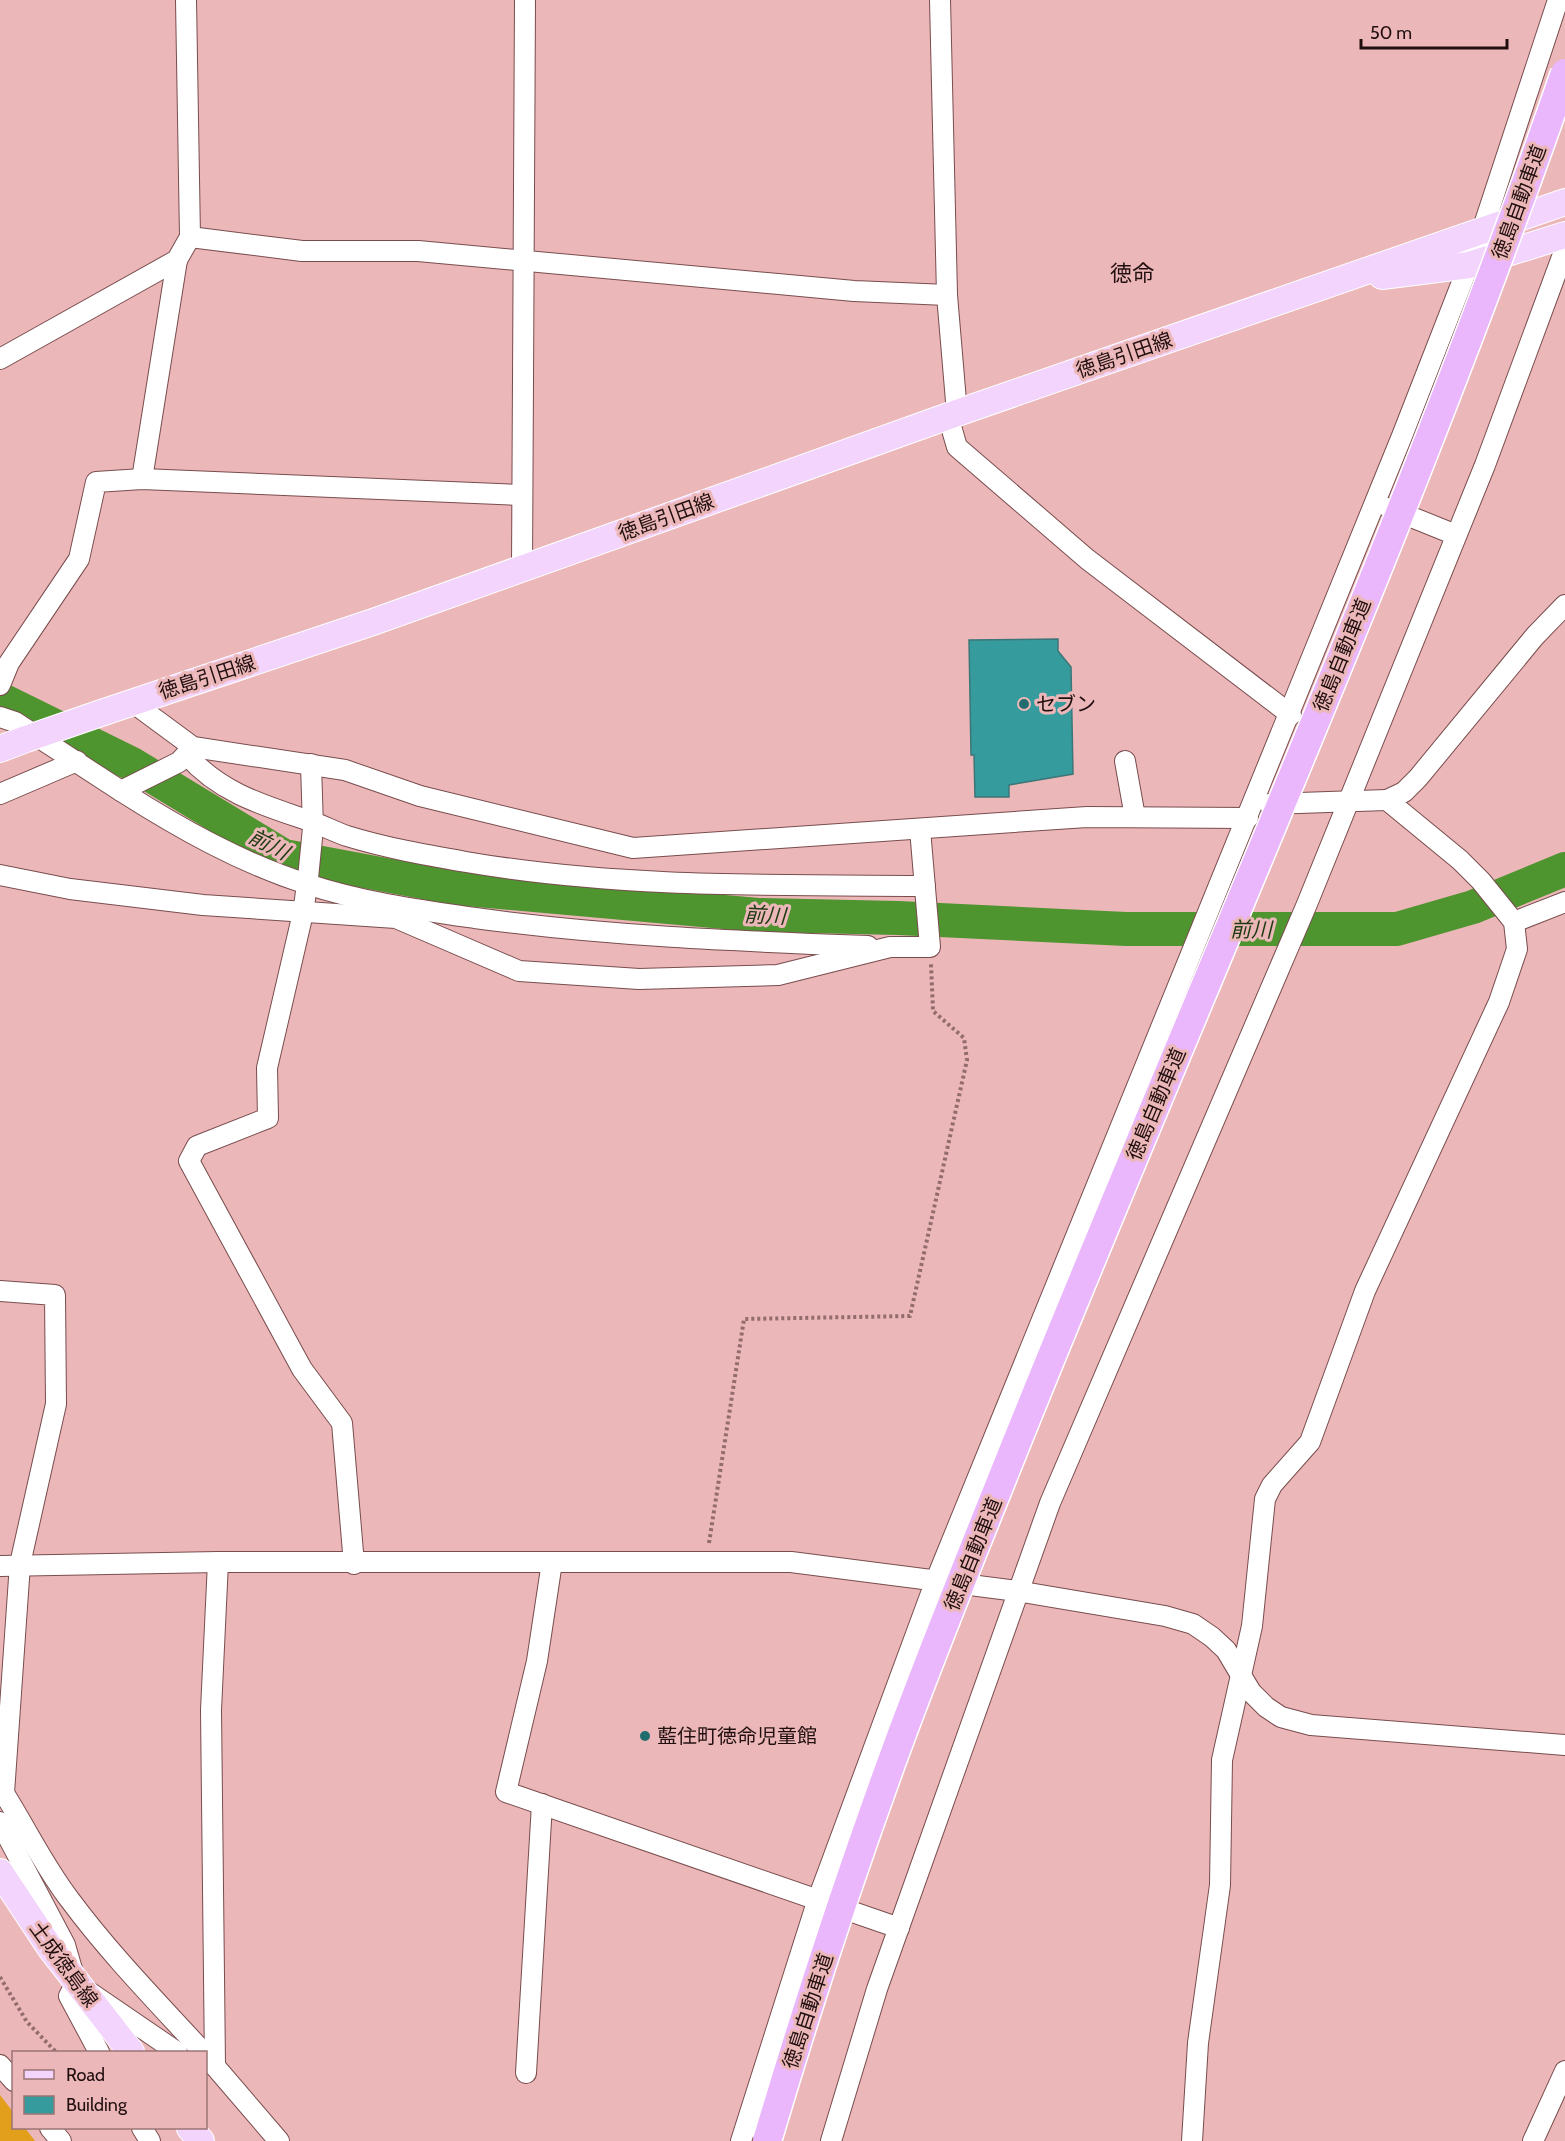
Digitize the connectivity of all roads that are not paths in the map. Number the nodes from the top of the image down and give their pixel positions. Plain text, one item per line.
1 (186, 0) edge
2 (525, 0) edge
3 (940, 0) edge
4 (1558, 0) edge
5 (1565, 74) edge
6 (1565, 202) edge
7 (1482, 231) junction
8 (1565, 235) edge
9 (190, 237) junction
10 (1565, 249) edge
11 (177, 260) junction
12 (525, 261) junction
13 (1469, 266) junction
14 (1331, 282) junction
15 (947, 295) junction
16 (0, 359) edge
17 (953, 414) junction
18 (142, 479) junction
19 (522, 495) junction
20 (1375, 503) junction
21 (1456, 534) junction
22 (522, 569) junction
23 (1565, 605) edge
24 (0, 685) edge
25 (132, 702) junction
26 (1290, 715) junction
27 (0, 717) edge
28 (0, 749) edge
29 (186, 755) junction
30 (77, 761) junction
31 (1125, 761) dead end
32 (311, 764) junction
33 (125, 789) junction
34 (0, 794) edge
35 (1387, 801) junction
36 (1348, 803) junction
37 (1251, 811) junction
38 (1135, 817) junction
39 (313, 825) junction
40 (920, 829) junction
41 (0, 875) edge
42 (307, 881) junction
43 (925, 889) junction
44 (1565, 902) edge
45 (303, 913) junction
46 (1512, 920) junction
47 (890, 947) junction
48 (0, 1291) edge
49 (218, 1562) junction
50 (552, 1562) junction
51 (20, 1564) junction
52 (354, 1564) junction
53 (0, 1566) edge
54 (936, 1580) junction
55 (1017, 1592) junction
56 (1239, 1674) junction
57 (1565, 1745) edge
58 (2, 1790) edge
59 (542, 1804) junction
60 (0, 1822) edge
61 (0, 1872) edge
62 (818, 1899) junction
63 (899, 1928) junction
64 (76, 1983) junction
65 (98, 2051) edge
66 (130, 2051) edge
67 (176, 2051) edge
68 (199, 2051) edge
69 (0, 2065) edge
70 (211, 2065) edge
71 (1565, 2071) edge
72 (526, 2073) dead end
73 (12, 2079) edge
74 (52, 2129) edge
75 (192, 2129) edge
76 (272, 2137) edge
77 (61, 2141) edge
78 (201, 2141) edge
79 (741, 2141) edge
80 (766, 2141) edge
81 (831, 2141) edge
82 (1192, 2141) edge
83 (1533, 2141) edge

1 - 9 street
2 - 12 street
3 - 15 street
4 - 7 street
5 - 80 highway, 徳島自動車道, bridge
6 - 7 main road, 徳島引田線
7 - 13 street
7 - 14 main road, 徳島引田線
8 - 13 main road, 徳島引田線
9 - 11 street
9 - 12 street
10 - 21 street
11 - 16 street
11 - 18 street
12 - 15 street
12 - 19 street
13 - 14 main road, 徳島引田線
13 - 20 street
14 - 17 main road, 徳島引田線
15 - 17 street
17 - 22 main road, 徳島引田線
17 - 26 street
18 - 19 street
18 - 24 street
19 - 22 street
20 - 21 street
20 - 26 street
21 - 36 street
22 - 25 main road, 徳島引田線
23 - 35 street
25 - 28 main road, 徳島引田線, bridge
25 - 29 street
26 - 37 street
27 - 30 street
29 - 32 street
29 - 33 street
29 - 39 street
30 - 33 street
30 - 34 street
31 - 38 street
32 - 39 street
32 - 40 street
33 - 42 street
35 - 36 street
35 - 46 street
36 - 37 street
36 - 55 street
37 - 38 street
37 - 54 street
38 - 40 street
39 - 42 street
39 - 43 street
40 - 43 street
41 - 45 street
42 - 45 street
42 - 47 street
43 - 47 street
44 - 46 street
45 - 47 street
45 - 52 street
46 - 56 street
48 - 51 street
49 - 51 street
49 - 52 street
49 - 70 street
50 - 52 street
50 - 54 street
50 - 59 street
51 - 53 street
51 - 58 street
54 - 55 street
54 - 62 street
55 - 56 street
55 - 63 street
56 - 57 street
56 - 82 street
58 - 68 street
59 - 62 street
59 - 72 street
60 - 64 street
61 - 64 main road, 土成徳島線
62 - 63 street
62 - 79 street
63 - 81 street
64 - 65 street
64 - 66 main road, 土成徳島線
64 - 67 street
69 - 73 street
70 - 76 street
71 - 83 street
74 - 77 street
75 - 78 main road

